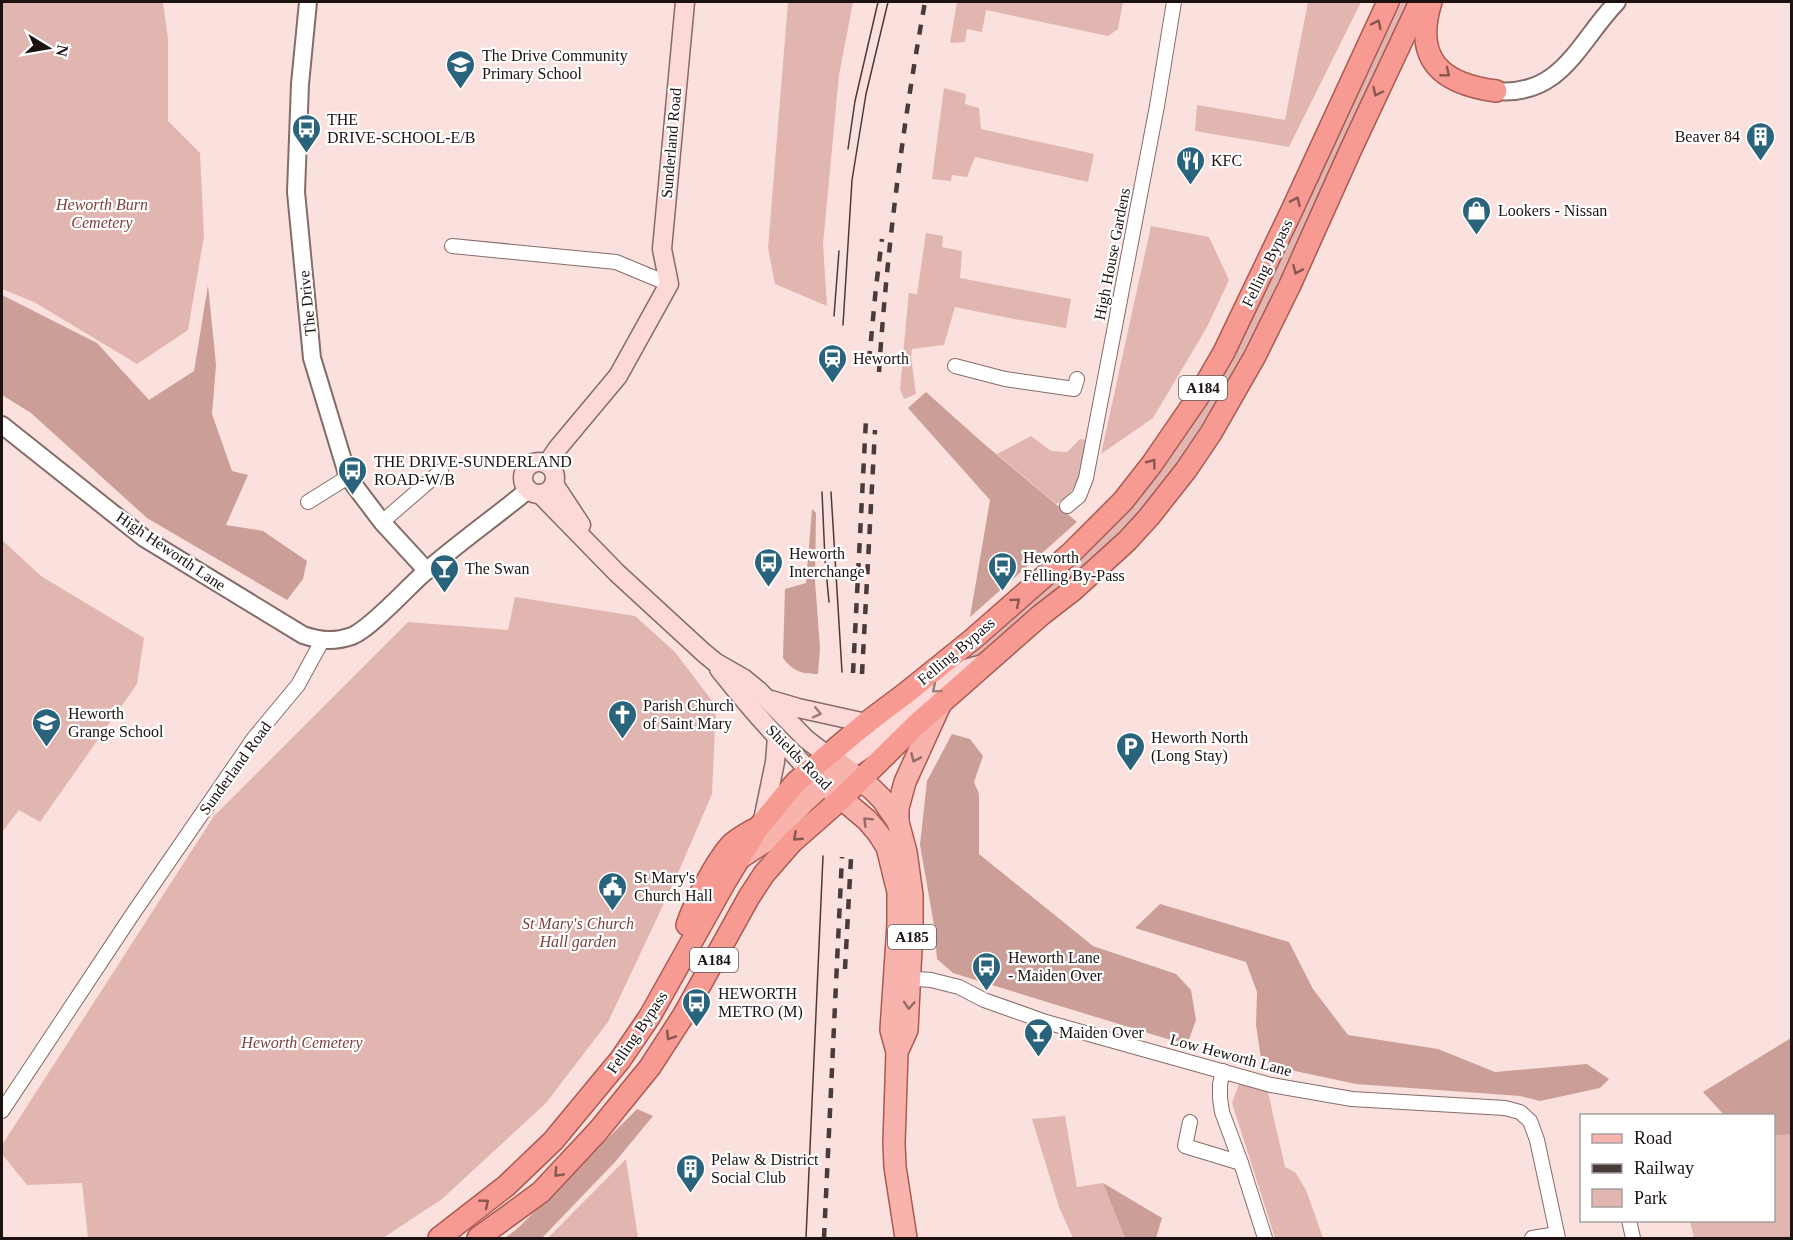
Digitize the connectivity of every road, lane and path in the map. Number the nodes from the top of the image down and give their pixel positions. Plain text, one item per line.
1 (308, 2) edge
2 (685, 2) edge
3 (1174, 2) edge
4 (1388, 2) edge
5 (1420, 2) edge
6 (1431, 2) edge
7 (1617, 2) edge
8 (1496, 91) joint
9 (452, 246) dead end
10 (669, 284) junction
11 (955, 366) dead end
12 (1077, 379) dead end
13 (2, 425) edge
14 (547, 464) junction
15 (441, 471) dead end
16 (348, 477) junction
17 (541, 489) junction
18 (308, 502) dead end
19 (1067, 506) dead end
20 (382, 522) junction
21 (427, 571) junction
22 (321, 641) junction
23 (715, 662) junction
24 (987, 663) junction
25 (769, 700) junction
26 (940, 705) junction
27 (866, 723) junction
28 (777, 737) junction
29 (834, 761) junction
30 (817, 777) junction
31 (860, 780) junction
32 (841, 799) junction
33 (898, 822) junction
34 (761, 824) junction
35 (740, 858) junction
36 (675, 973) junction
37 (902, 977) junction
38 (1223, 1071) junction
39 (2, 1111) edge
40 (1190, 1122) dead end
41 (1241, 1163) junction
42 (1629, 1222) edge
43 (1558, 1236) edge
44 (439, 1239) edge
45 (478, 1239) edge
46 (906, 1239) edge
47 (1266, 1239) edge
48 (1532, 1239) edge
49 (1633, 1239) edge

1 - 16 street, The Drive
2 - 10 main road, Sunderland Road
3 - 19 street, High House Gardens
27 -> 4 highway, Felling Bypass / A184
5 -> 24 highway, Felling Bypass / A184
6 -> 8 highway
7 - 8 street
9 - 10 street
10 - 14 main road
11 - 12 street
13 - 22 street, High Heworth Lane
14 - 17 main road
14 - 17 main road
15 - 20 street
16 - 18 street
16 - 20 street, The Drive
17 - 21 street
17 - 23 main road, Shields Road
20 - 21 street, The Drive
21 - 22 street
22 - 39 street, Sunderland Road
23 - 25 main road, Shields Road
23 - 28 main road, Shields Road
24 - 26 highway, Felling Bypass / A184
24 -> 29 main road
25 -> 27 main road
25 - 29 main road, Shields Road
26 - 31 highway, Felling Bypass / A184
26 -> 33 main road, A185
27 - 29 highway, Felling Bypass / A184
28 - 30 main road, Shields Road
28 - 34 main road
29 - 30 highway, Felling Bypass / A184
29 - 31 main road, Shields Road
30 - 31 main road
30 - 32 main road, Shields Road
30 - 34 highway, Felling Bypass / A184
30 - 35 main road
31 - 32 highway, Felling Bypass / A184
31 - 33 main road, Shields Road / A185
37 -> 32 main road, Shields Road / A185
32 -> 45 highway, Felling Bypass / A184
33 - 37 main road, A185
34 - 35 highway, Felling Bypass / A184
34 - 36 highway
35 - 36 highway, Felling Bypass / A184
44 -> 36 highway, Felling Bypass / A184
37 - 38 street, Low Heworth Lane
37 - 46 main road, A185
38 - 41 street
38 - 43 street, Low Heworth Lane
40 - 41 street
41 - 47 street
42 - 49 street
43 - 48 street

